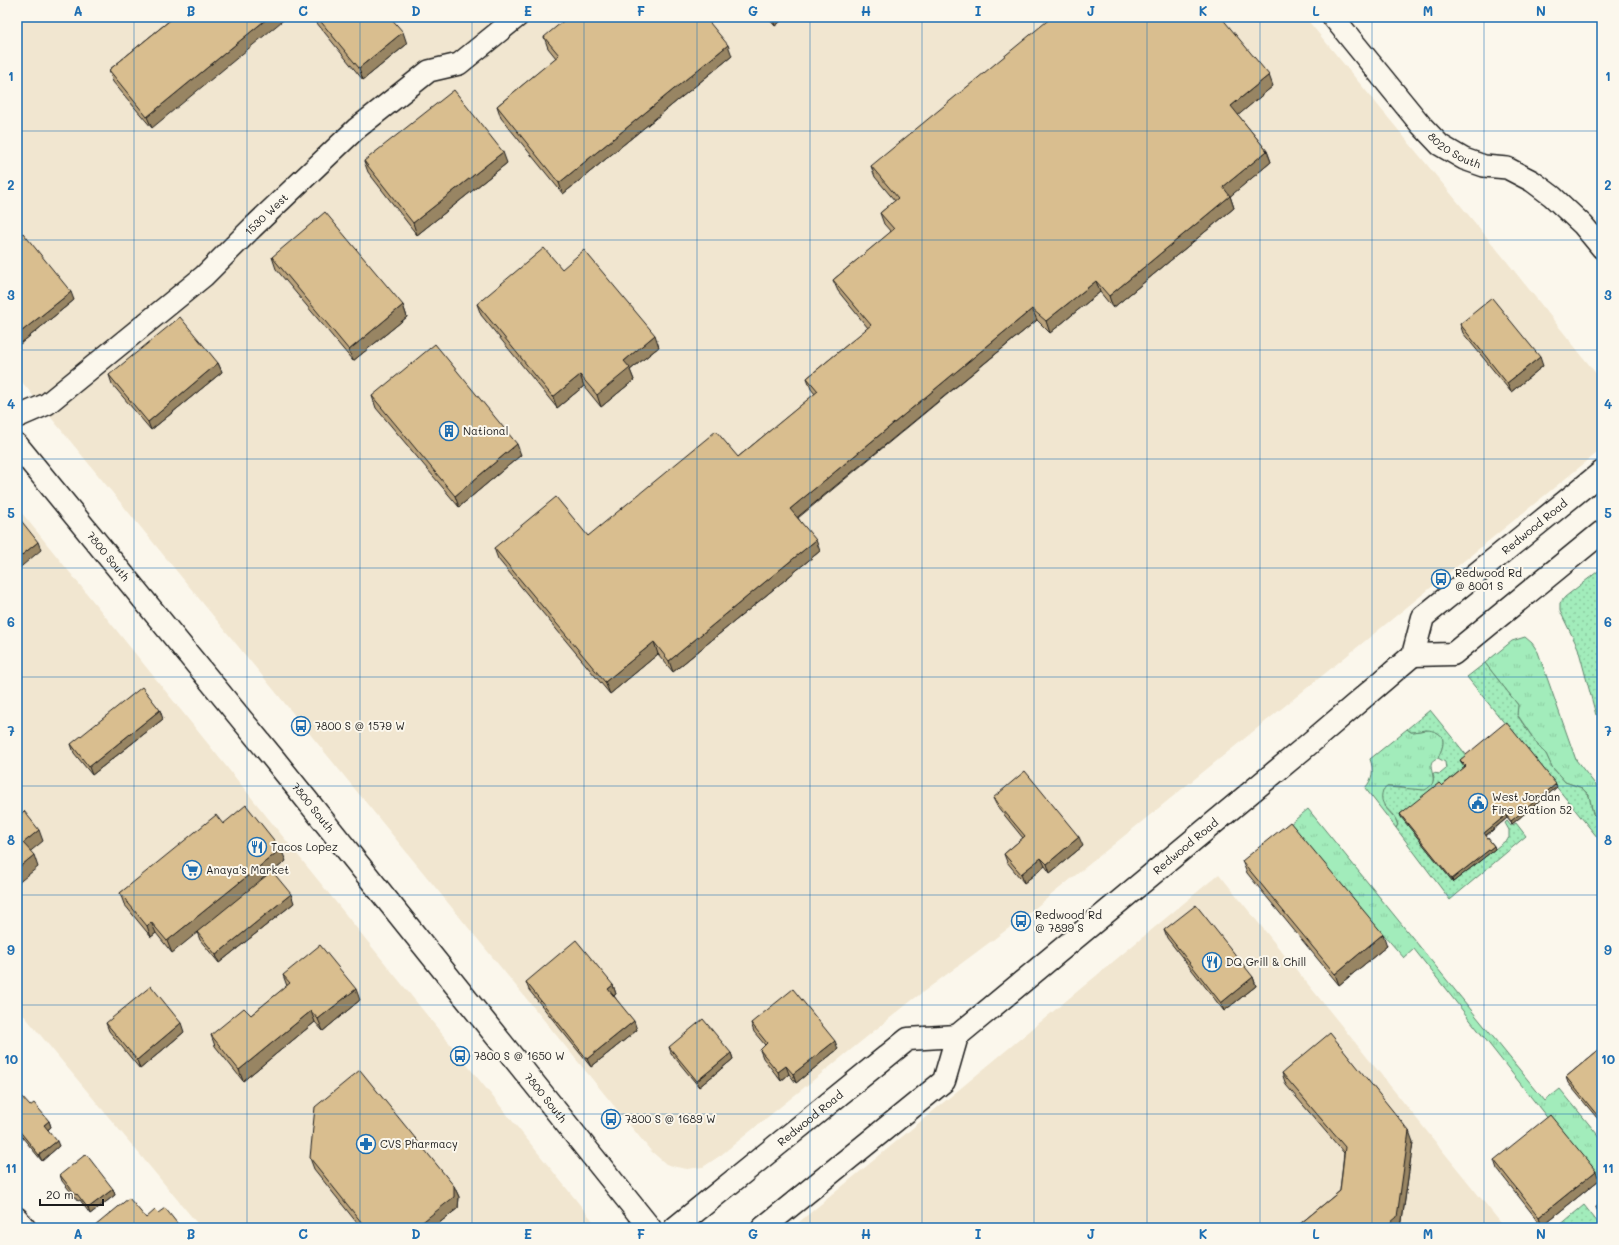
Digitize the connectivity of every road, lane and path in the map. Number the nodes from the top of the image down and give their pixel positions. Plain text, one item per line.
1 (517, 17) edge
2 (1333, 17) edge
3 (1602, 248) edge
4 (17, 417) edge
5 (17, 445) edge
6 (1602, 472) edge
7 (1602, 532) edge
8 (1413, 655) junction
9 (957, 1036) junction
10 (17, 1218) edge
11 (25, 1228) edge
12 (650, 1228) edge
13 (675, 1228) edge
14 (763, 1228) edge

1 - 4 street, 1530 West
2 - 3 street, 8020 South
5 - 12 main road, 7800 South
6 - 8 main road, Redwood Road
7 - 8 main road
8 - 9 main road, Redwood Road
9 - 13 main road, Redwood Road
9 - 14 main road
10 - 11 street

